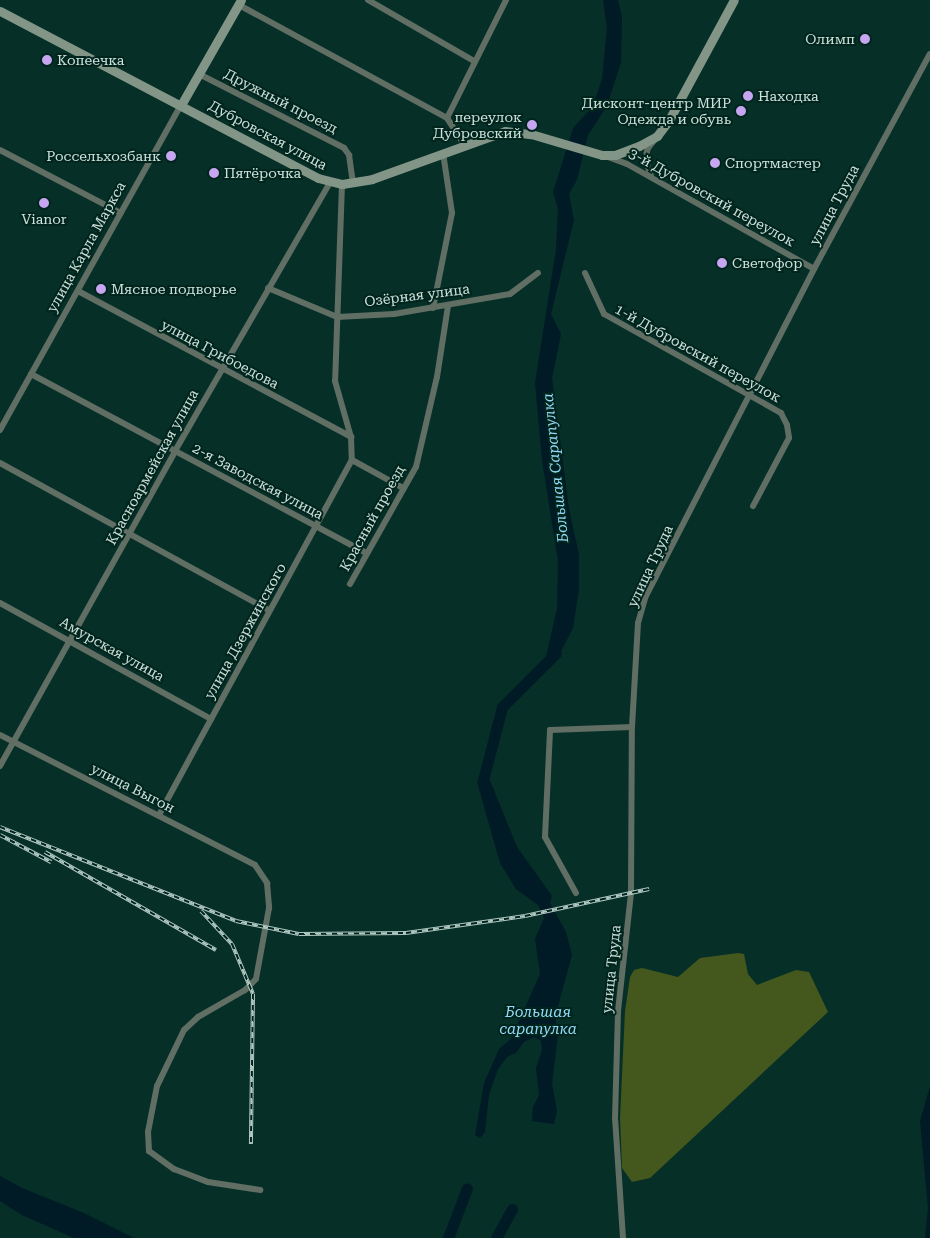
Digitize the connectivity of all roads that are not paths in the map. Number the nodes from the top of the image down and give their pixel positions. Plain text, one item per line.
1 (368, 0) edge
2 (506, 0) edge
3 (734, 0) edge
4 (240, 2) edge
5 (0, 11) edge
6 (930, 54) edge
7 (474, 61) junction
8 (199, 74) junction
9 (181, 105) junction
10 (447, 118) junction
11 (657, 136) junction
12 (464, 144) junction
13 (0, 150) edge
14 (443, 153) junction
15 (599, 154) junction
16 (656, 180) junction
17 (330, 182) junction
18 (353, 183) junction
19 (342, 184) junction
20 (121, 213) junction
21 (814, 269) junction
22 (538, 273) dead end
23 (586, 273) dead end
24 (268, 288) junction
25 (78, 291) junction
26 (448, 306) junction
27 (433, 308) junction
28 (337, 316) junction
29 (221, 370) junction
30 (31, 374) junction
31 (749, 397) junction
32 (0, 430) edge
33 (351, 437) junction
34 (175, 451) junction
35 (352, 460) junction
36 (0, 463) edge
37 (403, 488) junction
38 (753, 506) dead end
39 (318, 527) junction
40 (129, 535) junction
41 (366, 553) junction
42 (350, 584) dead end
43 (0, 603) edge
44 (269, 610) junction
45 (72, 640) junction
46 (211, 719) junction
47 (632, 727) junction
48 (0, 735) edge
49 (12, 742) junction
50 (0, 766) edge
51 (159, 815) junction
52 (576, 893) dead end
53 (260, 1190) dead end
54 (623, 1238) edge

1 - 7 street
2 - 7 street
3 - 11 main road
4 - 8 main road, улица Карла Маркса
4 - 10 street
5 - 9 main road, Дубровская улица
6 - 21 street, улица Труда
7 - 10 street
8 - 9 main road, улица Карла Маркса
8 - 18 street, Дружный проезд
9 - 17 main road, Дубровская улица
9 - 20 street, улица Карла Маркса
10 - 12 street
11 - 15 main road
11 - 16 street
12 - 14 main road, Дубровская улица
12 - 15 main road, Дубровская улица
13 - 20 street
14 - 18 main road, Дубровская улица
14 - 27 street
15 - 16 street, 3-й Дубровский переулок
16 - 21 street, 3-й Дубровский переулок
17 - 19 main road, Дубровская улица
17 - 24 street, Красноармейская улица
18 - 19 main road, Дубровская улица
19 - 28 street
20 - 25 street, улица Карла Маркса
21 - 31 street, улица Труда
22 - 26 street, Озёрная улица
23 - 31 street, 1-й Дубровский переулок
24 - 28 street, Озёрная улица
24 - 29 street, Красноармейская улица
25 - 29 street, улица Грибоедова
25 - 30 street, улица Карла Маркса
26 - 27 street, Озёрная улица
26 - 37 street, Красный проезд
27 - 28 street, Озёрная улица
28 - 33 street
29 - 33 street, улица Грибоедова
29 - 34 street, Красноармейская улица
30 - 32 street, улица Карла Маркса
30 - 34 street, 2-я Заводская улица
31 - 38 street, 1-й Дубровский переулок
31 - 47 street, улица Труда
33 - 35 street
34 - 39 street, 2-я Заводская улица
34 - 40 street, Красноармейская улица
35 - 37 street
35 - 39 street, улица Дзержинского
36 - 40 street
37 - 41 street, Красный проезд
39 - 41 street, 2-я Заводская улица
39 - 44 street, улица Дзержинского
40 - 44 street
40 - 45 street, Красноармейская улица
41 - 42 street, Красный проезд
43 - 45 street, Амурская улица
44 - 46 street, улица Дзержинского
45 - 46 street, Амурская улица
45 - 49 street, Красноармейская улица
46 - 51 street, улица Дзержинского
47 - 52 street
47 - 54 street, улица Труда
48 - 49 street, улица Выгон
49 - 50 street, Красноармейская улица
49 - 51 street, улица Выгон
51 - 53 street, улица Выгон

